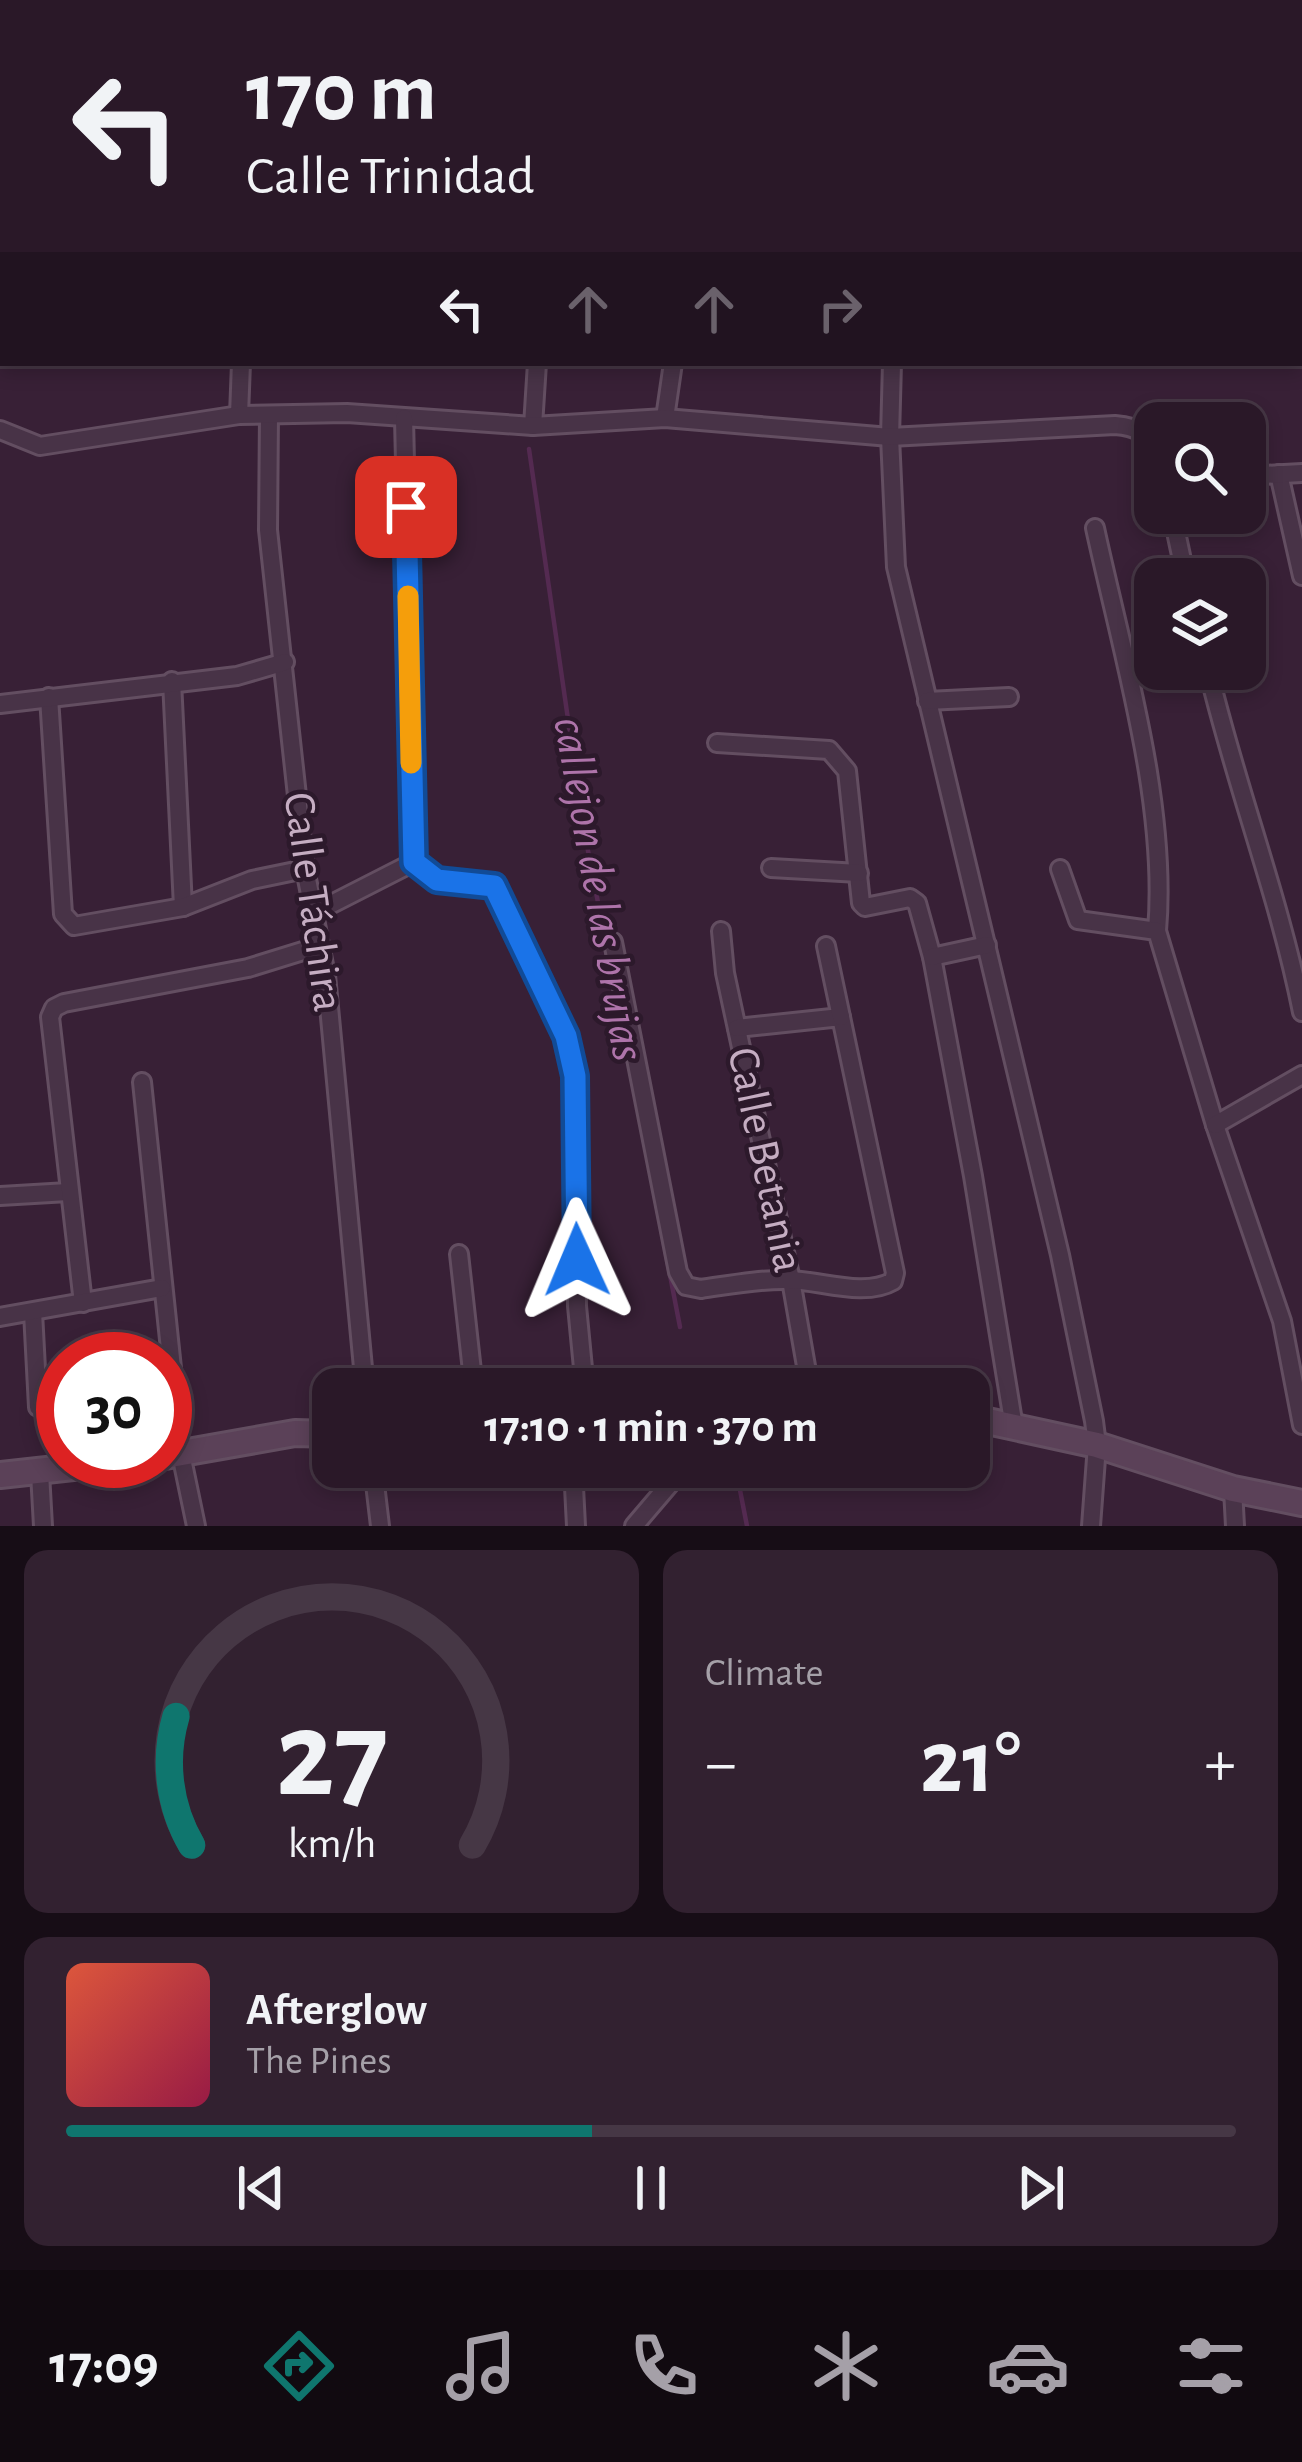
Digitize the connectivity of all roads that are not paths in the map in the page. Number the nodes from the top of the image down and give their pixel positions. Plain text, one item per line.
1 (241, 366) edge
2 (537, 366) edge
3 (673, 366) edge
4 (892, 366) edge
5 (239, 415) junction
6 (269, 415) junction
7 (404, 418) junction
8 (665, 418) junction
9 (533, 426) junction
10 (1134, 426) edge
11 (0, 430) edge
12 (890, 437) junction
13 (1302, 473) edge
14 (1279, 474) junction
15 (1266, 475) edge
16 (1095, 528) dead end
17 (1302, 576) edge
18 (285, 662) junction
19 (172, 681) junction
20 (1213, 690) edge
21 (49, 697) junction
22 (1009, 697) dead end
23 (927, 701) junction
24 (0, 704) edge
25 (717, 743) dead end
26 (414, 862) junction
27 (771, 868) dead end
28 (1060, 868) dead end
29 (305, 869) junction
30 (859, 873) junction
31 (183, 907) junction
32 (314, 913) junction
33 (722, 932) dead end
34 (1157, 932) junction
35 (613, 942) dead end
36 (987, 945) junction
37 (320, 946) junction
38 (826, 946) dead end
39 (932, 956) junction
40 (1302, 1012) edge
41 (841, 1016) junction
42 (737, 1028) junction
43 (1302, 1075) edge
44 (142, 1082) dead end
45 (1215, 1125) junction
46 (68, 1192) junction
47 (0, 1196) edge
48 (459, 1254) dead end
49 (791, 1280) junction
50 (162, 1288) junction
51 (83, 1303) junction
52 (33, 1312) junction
53 (0, 1317) edge
54 (165, 1332) edge
55 (362, 1368) edge
56 (472, 1368) edge
57 (583, 1368) edge
58 (806, 1368) edge
59 (36, 1369) edge
60 (990, 1422) edge
61 (1302, 1425) edge
62 (1014, 1427) junction
63 (312, 1433) edge
64 (1097, 1445) junction
65 (192, 1452) edge
66 (36, 1473) edge
67 (0, 1475) edge
68 (41, 1488) edge
69 (184, 1488) edge
70 (375, 1488) edge
71 (574, 1488) edge
72 (666, 1488) edge
73 (1233, 1489) junction
74 (1302, 1502) edge
75 (43, 1526) edge
76 (196, 1526) edge
77 (380, 1526) edge
78 (576, 1526) edge
79 (634, 1526) edge
80 (1091, 1526) edge
81 (1235, 1526) edge

1 - 5 street
2 - 9 street
3 - 8 street
4 - 12 street
5 - 6 street
5 - 11 street
6 - 7 street
6 - 18 street, Calle Táchira
7 - 9 street
7 - 26 street
8 - 9 street
8 - 12 street
10 - 12 street
12 - 23 street
13 - 14 street
14 - 15 street
14 - 17 street
16 - 34 street
18 - 19 street
18 - 29 street, Calle Táchira
19 - 21 street
19 - 31 street
20 - 40 street
21 - 24 street
21 - 31 street
22 - 23 street
23 - 36 street
25 - 30 street
26 - 32 street
26 - 57 street
27 - 30 street
28 - 34 street
29 - 31 street
29 - 32 street, Calle Táchira
30 - 39 street
32 - 37 street, Calle Táchira
33 - 42 street, Calle Betania
34 - 45 street
35 - 49 street
36 - 39 street
36 - 64 street
37 - 46 street
37 - 55 street, Calle Táchira
38 - 41 street
39 - 62 street
41 - 42 street
41 - 49 street
42 - 49 street, Calle Betania
43 - 45 street
44 - 50 street
45 - 61 street
46 - 47 street
46 - 51 street
48 - 56 street
49 - 58 street, Calle Betania
50 - 51 street
50 - 54 street
51 - 52 street
52 - 53 street
52 - 59 street
60 - 62 street
62 - 64 street
63 - 65 street
64 - 73 street
64 - 80 street
66 - 67 street
68 - 75 street
69 - 76 street
70 - 77 street
71 - 78 street
72 - 79 street
73 - 74 street
73 - 81 street

